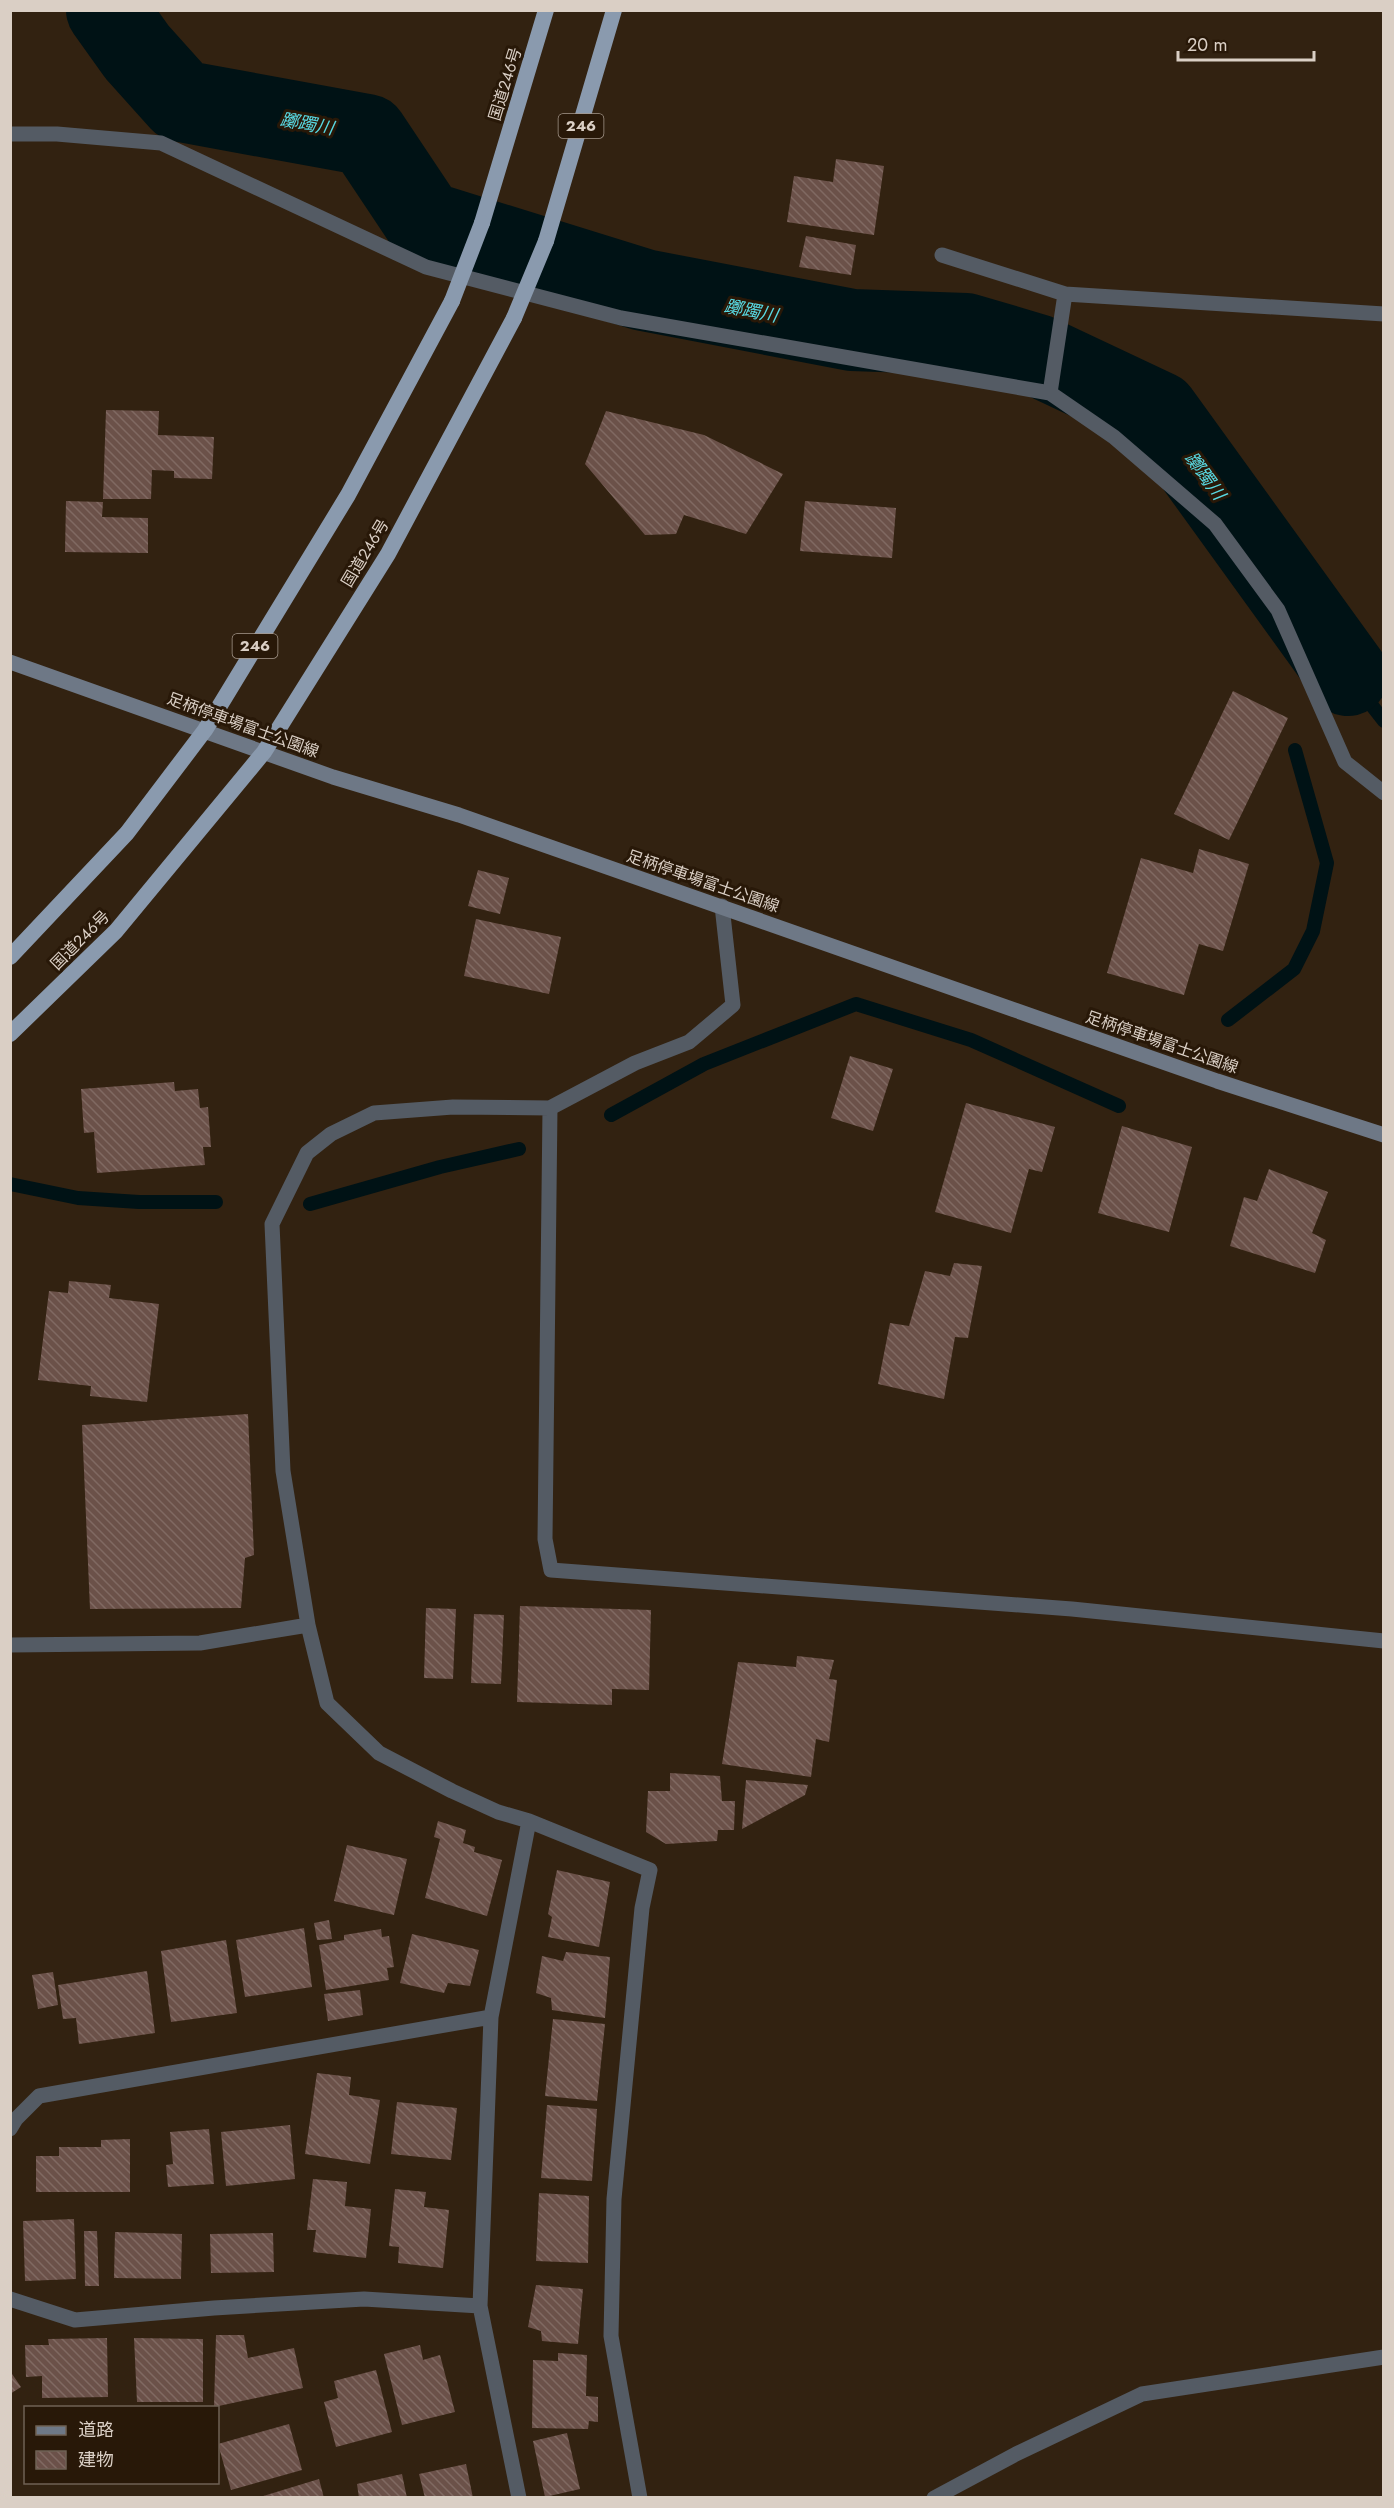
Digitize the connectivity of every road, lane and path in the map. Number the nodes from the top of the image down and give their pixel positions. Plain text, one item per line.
1 (546, 10) edge
2 (614, 10) edge
3 (10, 134) edge
4 (942, 255) dead end
5 (1065, 294) junction
6 (1383, 314) edge
7 (1050, 393) junction
8 (10, 662) edge
9 (205, 730) junction
10 (264, 752) junction
11 (1383, 793) edge
12 (722, 906) junction
13 (10, 957) edge
14 (10, 1034) edge
15 (550, 1108) junction
16 (1383, 1135) edge
17 (308, 1625) junction
18 (1383, 1641) edge
19 (10, 1645) edge
20 (529, 1821) junction
21 (491, 2017) junction
22 (10, 2129) edge
23 (10, 2299) edge
24 (480, 2306) junction
25 (1383, 2357) edge
26 (519, 2498) edge
27 (640, 2498) edge
28 (934, 2498) edge

1 - 9 highway, 国道246号 / 246, bridge
2 - 10 highway, 国道246号 / 246, bridge
3 - 7 street
4 - 5 street
5 - 6 street
5 - 7 street
7 - 11 street
8 - 9 main road, 足柄停車場富士公園線
9 - 10 main road, 足柄停車場富士公園線
9 - 13 highway, 国道246号 / 246
10 - 12 main road, 足柄停車場富士公園線
10 - 14 highway, 国道246号 / 246
12 - 15 street
12 - 16 main road, 足柄停車場富士公園線
15 - 17 street
15 - 18 street
17 - 19 street
17 - 20 street
20 - 21 street
20 - 27 street
21 - 22 street
21 - 24 street
23 - 24 street
24 - 26 street
25 - 28 street

